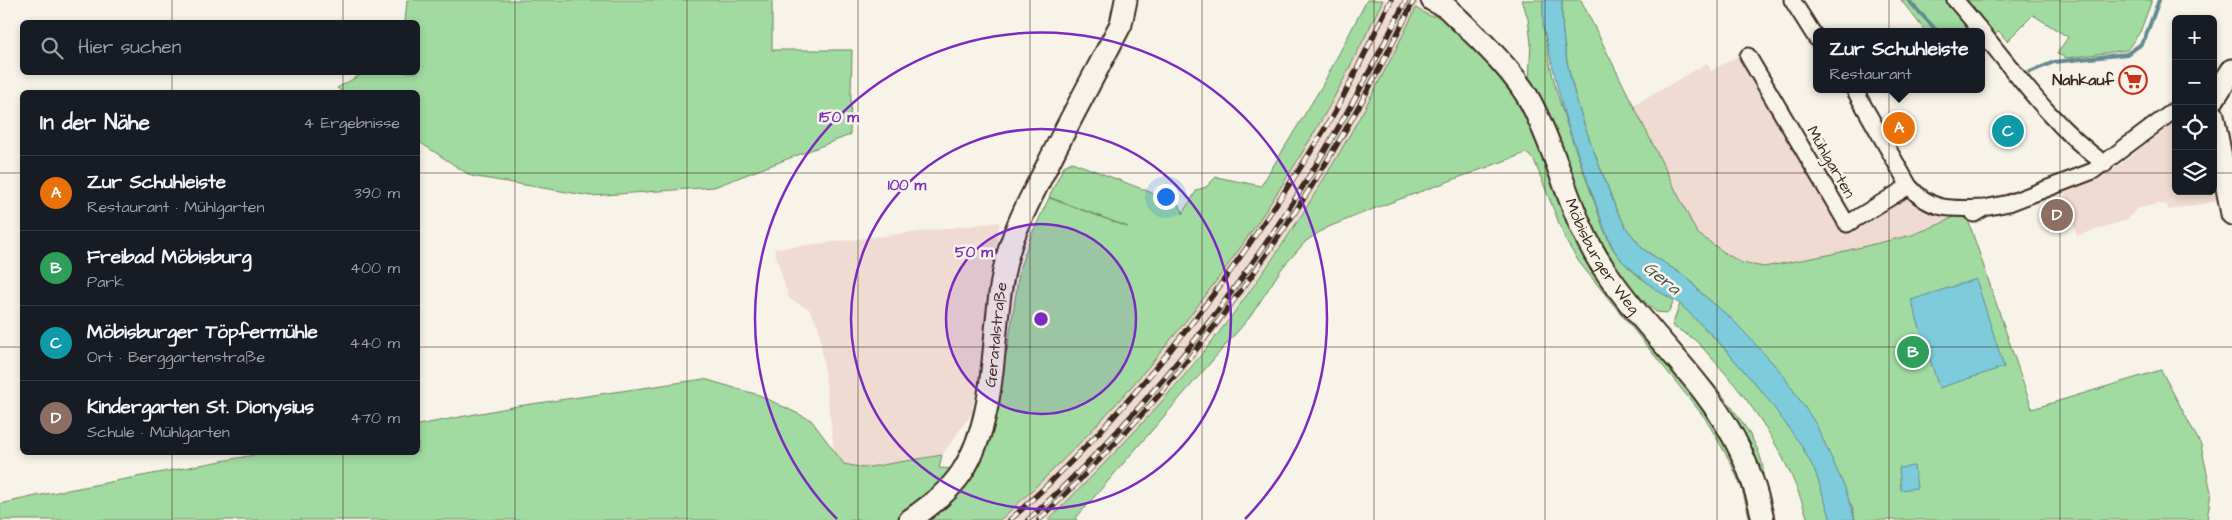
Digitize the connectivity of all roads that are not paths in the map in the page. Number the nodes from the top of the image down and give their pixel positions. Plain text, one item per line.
1 (1126, 0) edge
2 (1792, 0) edge
3 (1955, 0) edge
4 (1443, 2) edge
5 (1979, 28) edge
6 (1813, 33) edge
7 (1985, 35) edge
8 (1748, 56) dead end
9 (2232, 70) edge
10 (1856, 93) edge
11 (2217, 94) edge
12 (2172, 112) edge
13 (2217, 136) edge
14 (2105, 164) junction
15 (1909, 186) junction
16 (2232, 214) edge
17 (910, 520) edge
18 (1763, 520) edge

1 - 17 street, Geratalstraße
2 - 6 street
3 - 5 street
4 - 18 street, Möbisburger Weg
7 - 14 street
8 - 15 street, Mühlgarten
9 - 11 street
10 - 15 street
12 - 14 street
13 - 16 street
14 - 15 street

